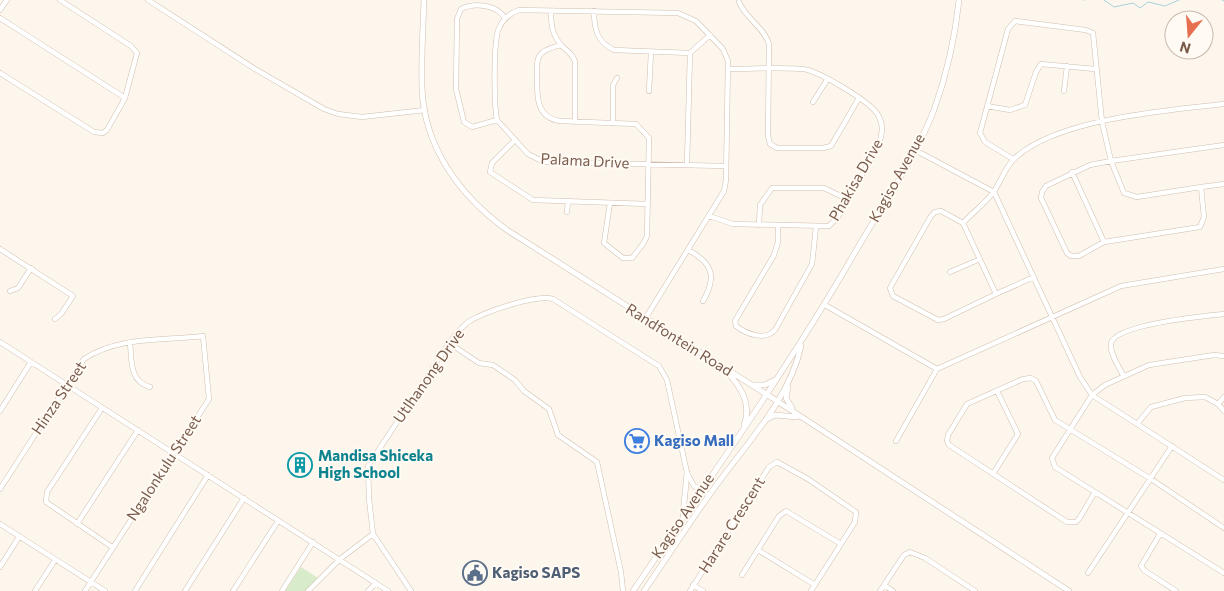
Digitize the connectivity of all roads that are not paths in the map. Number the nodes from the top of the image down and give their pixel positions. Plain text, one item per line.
1 (7, 0) edge
2 (60, 0) edge
3 (148, 0) edge
4 (424, 0) edge
5 (959, 0) edge
6 (739, 2) dead end
7 (0, 10) edge
8 (551, 11) junction
9 (594, 11) junction
10 (0, 18) edge
11 (505, 18) junction
12 (710, 35) junction
13 (561, 45) junction
14 (652, 52) junction
15 (690, 53) junction
16 (1066, 66) junction
17 (730, 69) junction
18 (770, 69) junction
19 (1095, 69) junction
20 (0, 73) edge
21 (617, 78) dead end
22 (827, 80) junction
23 (649, 91) dead end
24 (1064, 91) dead end
25 (125, 98) junction
26 (859, 98) junction
27 (813, 102) dead end
28 (1224, 104) edge
29 (987, 106) junction
30 (424, 110) junction
31 (497, 120) junction
32 (575, 122) junction
33 (1102, 122) junction
34 (613, 123) junction
35 (515, 140) junction
36 (1224, 145) edge
37 (915, 150) junction
38 (1014, 159) junction
39 (1111, 161) junction
40 (649, 164) junction
41 (686, 164) junction
42 (726, 166) junction
43 (1072, 172) junction
44 (1224, 184) edge
45 (1202, 187) junction
46 (994, 192) junction
47 (848, 199) junction
48 (568, 202) junction
49 (610, 203) junction
50 (648, 204) junction
51 (567, 212) dead end
52 (709, 216) junction
53 (963, 222) junction
54 (759, 225) junction
55 (778, 226) junction
56 (816, 227) junction
57 (1104, 242) junction
58 (0, 249) edge
59 (688, 250) junction
60 (980, 259) junction
61 (31, 268) junction
62 (1224, 269) edge
63 (950, 272) dead end
64 (1034, 277) junction
65 (10, 291) dead end
66 (996, 294) junction
67 (703, 301) dead end
68 (825, 305) junction
69 (1224, 314) edge
70 (1053, 317) junction
71 (55, 319) dead end
72 (645, 319) junction
73 (203, 336) joint
74 (0, 342) edge
75 (130, 343) junction
76 (449, 343) junction
77 (802, 343) junction
78 (1224, 356) edge
79 (31, 362) junction
80 (724, 368) junction
81 (937, 369) junction
82 (1123, 375) junction
83 (779, 377) junction
84 (792, 377) junction
85 (67, 384) junction
86 (750, 384) junction
87 (150, 387) dead end
88 (997, 391) junction
89 (767, 395) junction
90 (1092, 395) junction
91 (1224, 397) edge
92 (777, 401) junction
93 (1218, 404) junction
94 (102, 408) junction
95 (0, 411) edge
96 (1224, 411) edge
97 (801, 418) junction
98 (1137, 424) junction
99 (760, 425) junction
100 (1069, 429) junction
101 (138, 430) junction
102 (741, 432) junction
103 (896, 441) dead end
104 (1172, 446) junction
105 (173, 452) junction
106 (687, 474) junction
107 (994, 474) junction
108 (208, 475) junction
109 (1151, 479) junction
110 (1224, 480) edge
111 (0, 489) edge
112 (701, 491) junction
113 (1095, 492) junction
114 (709, 495) junction
115 (244, 498) junction
116 (1128, 513) junction
117 (278, 520) junction
118 (681, 520) junction
119 (0, 524) edge
120 (77, 524) junction
121 (1224, 528) edge
122 (374, 534) junction
123 (1160, 534) junction
124 (19, 537) junction
125 (313, 542) junction
126 (841, 544) junction
127 (112, 547) junction
128 (758, 550) junction
129 (340, 559) junction
130 (55, 560) junction
131 (0, 567) edge
132 (1088, 573) dead end
133 (1224, 573) edge
134 (742, 575) dead end
135 (90, 582) junction
136 (376, 583) junction
137 (694, 585) junction
138 (815, 585) junction
139 (884, 585) junction
140 (35, 591) edge
141 (85, 591) edge
142 (105, 591) edge
143 (135, 591) edge
144 (185, 591) edge
145 (233, 591) edge
146 (282, 591) edge
147 (308, 591) edge
148 (368, 591) edge
149 (388, 591) edge
150 (411, 591) edge
151 (622, 591) edge
152 (633, 591) edge
153 (644, 591) edge
154 (690, 591) edge
155 (703, 591) edge
156 (811, 591) edge
157 (880, 591) edge
158 (893, 591) edge
159 (975, 591) edge
160 (1069, 591) edge
161 (1176, 591) edge

1 - 7 street
2 - 25 street
3 - 30 street
4 - 30 street, Randfontein Road
5 - 37 street, Kagiso Avenue
6 - 18 street
8 - 9 street
8 - 11 street
8 - 13 street
9 - 12 street
9 - 14 street
10 - 25 street
11 - 31 street
11 - 31 street
12 - 15 street
12 - 17 street
13 - 32 street
13 - 32 street
14 - 15 street
14 - 23 street
15 - 41 street
16 - 19 street
16 - 24 street
16 - 29 street
17 - 18 street, Phakisa Drive
17 - 42 street
18 - 22 street, Phakisa Drive
18 - 26 street
19 - 29 street
19 - 33 street
20 - 25 street
21 - 34 street
22 - 26 street, Phakisa Drive
22 - 27 street
26 - 47 street, Phakisa Drive
28 - 33 street
29 - 38 street
30 - 72 street, Randfontein Road
31 - 35 street, Palama Drive
32 - 34 street
33 - 38 street
33 - 39 street
34 - 40 street
35 - 40 street, Palama Drive
35 - 48 street
36 - 39 street
37 - 46 street
37 - 68 street, Kagiso Avenue
38 - 46 street
39 - 43 street
39 - 45 street
40 - 41 street, Palama Drive
40 - 50 street
41 - 42 street, Palama Drive
42 - 52 street
43 - 57 street
43 - 57 street
44 - 45 street
45 - 57 street
46 - 53 street
46 - 64 street
47 - 54 street
47 - 56 street, Phakisa Drive
48 - 49 street
48 - 51 street
49 - 50 street
49 - 50 street
52 - 54 street, Phakisa Drive
52 - 59 street
53 - 60 street
53 - 66 street
54 - 55 street, Phakisa Drive
55 - 56 street, Phakisa Drive
55 - 56 street
58 - 61 street
59 - 67 street
59 - 72 street
60 - 63 street
60 - 66 street
61 - 65 street
61 - 71 street
62 - 70 street
64 - 66 street
64 - 70 street
68 - 77 street, Kagiso Avenue
68 - 81 street
69 - 82 street
70 - 81 street
70 - 90 street
72 - 80 street, Randfontein Road
73 - 75 street, Hinza Street
73 - 105 street, Ngalonkulu Street
74 - 79 street
75 - 85 street, Hinza Street
75 - 87 street
76 - 106 street, Utlhanong Drive
76 - 122 street, Utlhanong Drive
76 - 151 street
77 - 83 street, Kagiso Avenue
77 - 84 street, Kagiso Avenue
78 - 82 street
79 - 85 street
79 - 95 street
80 - 86 street, Randfontein Road
80 - 102 street
81 - 103 street
82 - 90 street
83 - 86 street
83 - 89 street, Kagiso Avenue
84 - 92 street, Kagiso Avenue
84 - 97 street
85 - 94 street
85 - 111 street, Hinza Street
86 - 89 street, Randfontein Road
88 - 100 street
88 - 107 street
88 - 107 street
89 - 92 street, Randfontein Road
89 - 102 street, Kagiso Avenue
90 - 98 street
90 - 100 street
91 - 93 street
92 - 97 street, Randfontein Road
92 - 99 street, Kagiso Avenue
93 - 96 street
93 - 98 street
94 - 101 street
94 - 120 street
97 - 99 street
97 - 160 street, Randfontein Road
98 - 104 street
99 - 114 street, Kagiso Avenue
100 - 109 street
100 - 113 street
101 - 105 street
101 - 120 street
102 - 112 street, Kagiso Avenue
104 - 109 street
104 - 110 street
105 - 108 street
105 - 127 street, Ngalonkulu Street
106 - 112 street, Utlhanong Drive
106 - 118 street
107 - 113 street
108 - 115 street
108 - 143 street
109 - 116 street
109 - 121 street
112 - 114 street, Utlhanong Drive
112 - 118 street, Kagiso Avenue
113 - 116 street
114 - 153 street, Kagiso Avenue
115 - 117 street
115 - 144 street
116 - 123 street
116 - 132 street
117 - 125 street
117 - 145 street
118 - 152 street, Kagiso Avenue
119 - 124 street
120 - 127 street
122 - 129 street
122 - 150 street, Utlhanong Drive
123 - 133 street
123 - 161 street
124 - 130 street
124 - 131 street
125 - 129 street
125 - 146 street
126 - 128 street
126 - 137 street, Harare Crescent
126 - 138 street
127 - 135 street, Ngalonkulu Street
128 - 134 street
128 - 138 street
129 - 136 street
129 - 147 street
130 - 135 street
130 - 140 street
135 - 141 street, Ngalonkulu Street
135 - 142 street
136 - 148 street
136 - 149 street
137 - 154 street, Harare Crescent
137 - 155 street
138 - 156 street
139 - 157 street
139 - 158 street
139 - 159 street

